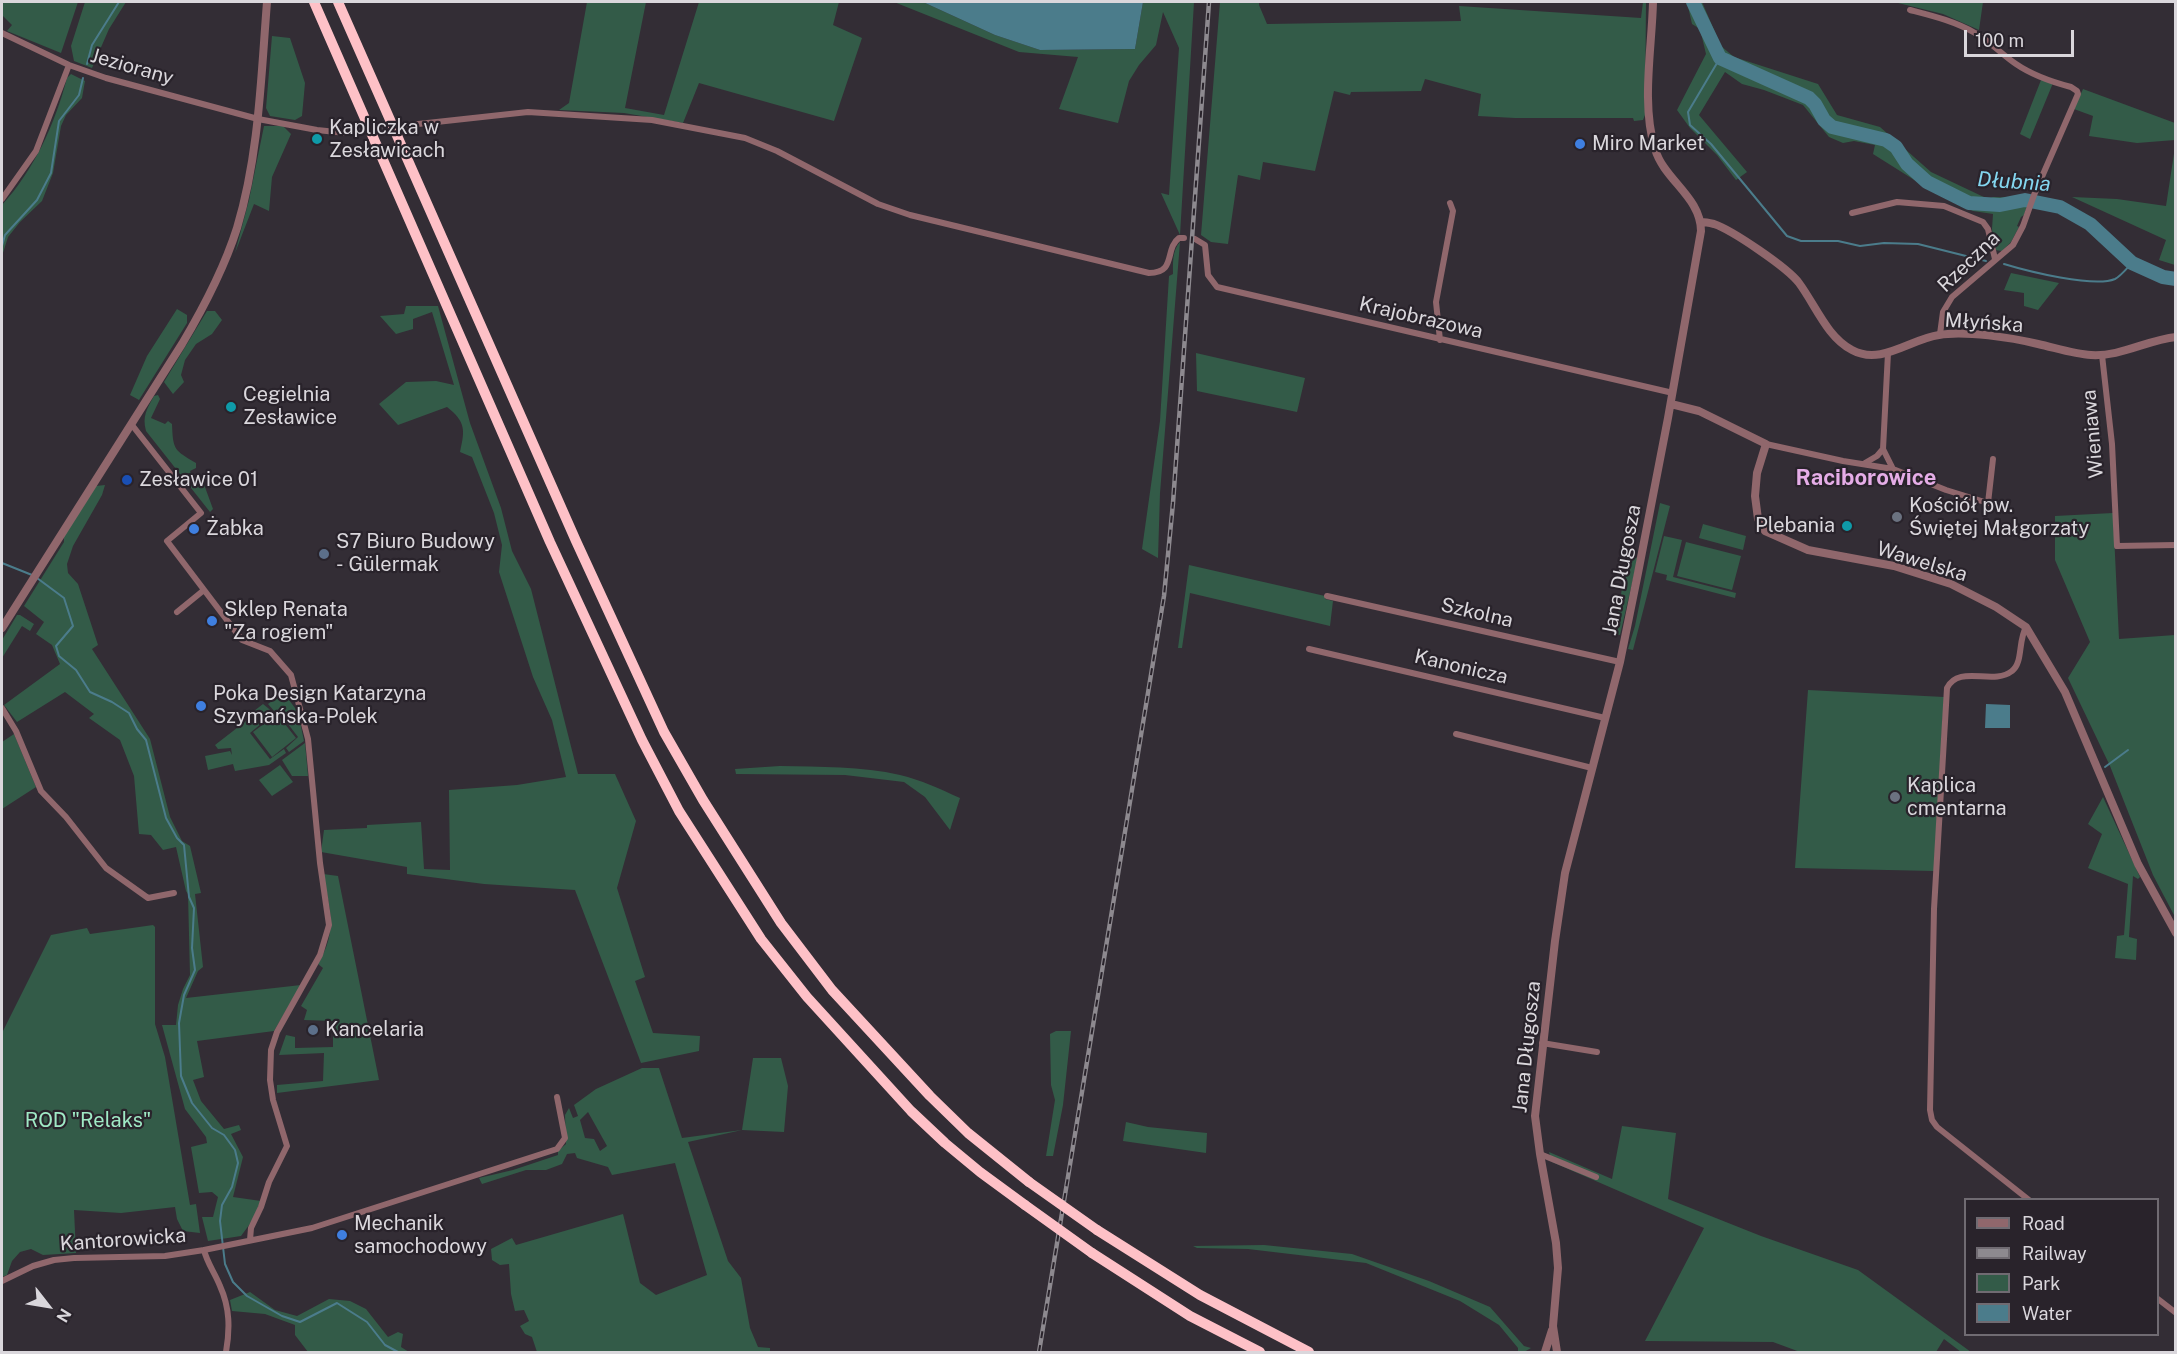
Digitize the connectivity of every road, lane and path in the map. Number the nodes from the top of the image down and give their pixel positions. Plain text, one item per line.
1 (267, 2) edge
2 (314, 2) edge
3 (338, 2) edge
4 (1653, 2) edge
5 (1910, 10) dead end
6 (2, 33) edge
7 (69, 65) junction
8 (258, 119) junction
9 (409, 125) tunnel mouth
10 (346, 133) tunnel mouth
11 (2, 199) edge
12 (1450, 203) dead end
13 (1852, 213) dead end
14 (1701, 222) junction
15 (1184, 238) dead end
16 (1196, 239) dead end
17 (1995, 260) junction
18 (1940, 334) junction
19 (2175, 337) edge
20 (1440, 340) junction
21 (1888, 353) junction
22 (2102, 355) junction
23 (1673, 393) junction
24 (1671, 404) junction
25 (132, 425) junction
26 (1766, 444) junction
27 (1883, 449) junction
28 (1993, 459) dead end
29 (1864, 464) junction
30 (1893, 469) junction
31 (2175, 545) edge
32 (204, 591) junction
33 (1327, 596) dead end
34 (177, 612) dead end
35 (2026, 627) junction
36 (2, 628) edge
37 (1309, 649) dead end
38 (1620, 662) junction
39 (2, 708) edge
40 (1605, 718) junction
41 (1456, 734) dead end
42 (1592, 768) junction
43 (174, 892) dead end
44 (2175, 933) edge
45 (1542, 1043) junction
46 (1597, 1052) dead end
47 (557, 1097) dead end
48 (1540, 1154) junction
49 (1596, 1177) dead end
50 (2026, 1198) edge
51 (250, 1240) junction
52 (207, 1249) junction
53 (2, 1281) edge
54 (2159, 1301) edge
55 (2175, 1313) edge
56 (1553, 1326) junction
57 (226, 1353) edge
58 (1260, 1353) edge
59 (1309, 1353) edge
60 (1545, 1353) edge
61 (1557, 1353) edge

1 - 8 street
2 - 58 highway, bridge
3 - 59 highway, bridge
4 - 14 street
5 - 17 street, Rzeczna
6 - 7 street, Jeziorany
7 - 8 street, Jeziorany
7 - 11 street
8 - 10 street, Jeziorany
8 - 25 street
9 - 15 street
12 - 20 street
13 - 17 street
14 - 21 street, Młyńska
14 - 23 street, Jana Długosza
16 - 20 street, Krajobrazowa
17 - 18 street, Rzeczna
18 - 21 street, Młyńska
18 - 22 street, Młyńska
19 - 22 street, Młyńska
20 - 23 street, Krajobrazowa
21 - 27 street
22 - 31 street, Wieniawa
23 - 24 street, Jana Długosza
24 - 26 street
24 - 38 street, Jana Długosza
25 - 32 street
25 - 36 street
26 - 29 street
26 - 35 street, Wawelska
27 - 29 street
27 - 30 street
28 - 30 street
29 - 30 street
32 - 34 street
32 - 51 street
33 - 38 street, Szkolna
35 - 44 street, Wawelska
35 - 50 street
37 - 40 street, Kanonicza
38 - 40 street, Jana Długosza
39 - 43 street
40 - 42 street, Jana Długosza
41 - 42 street
42 - 45 street, Jana Długosza
45 - 46 street
45 - 48 street, Jana Długosza
47 - 51 street, Kantorowicka
48 - 49 street
48 - 56 street, Jana Długosza
51 - 52 street, Kantorowicka
52 - 53 street, Kantorowicka
52 - 57 street
54 - 55 street
56 - 60 street
56 - 61 street

